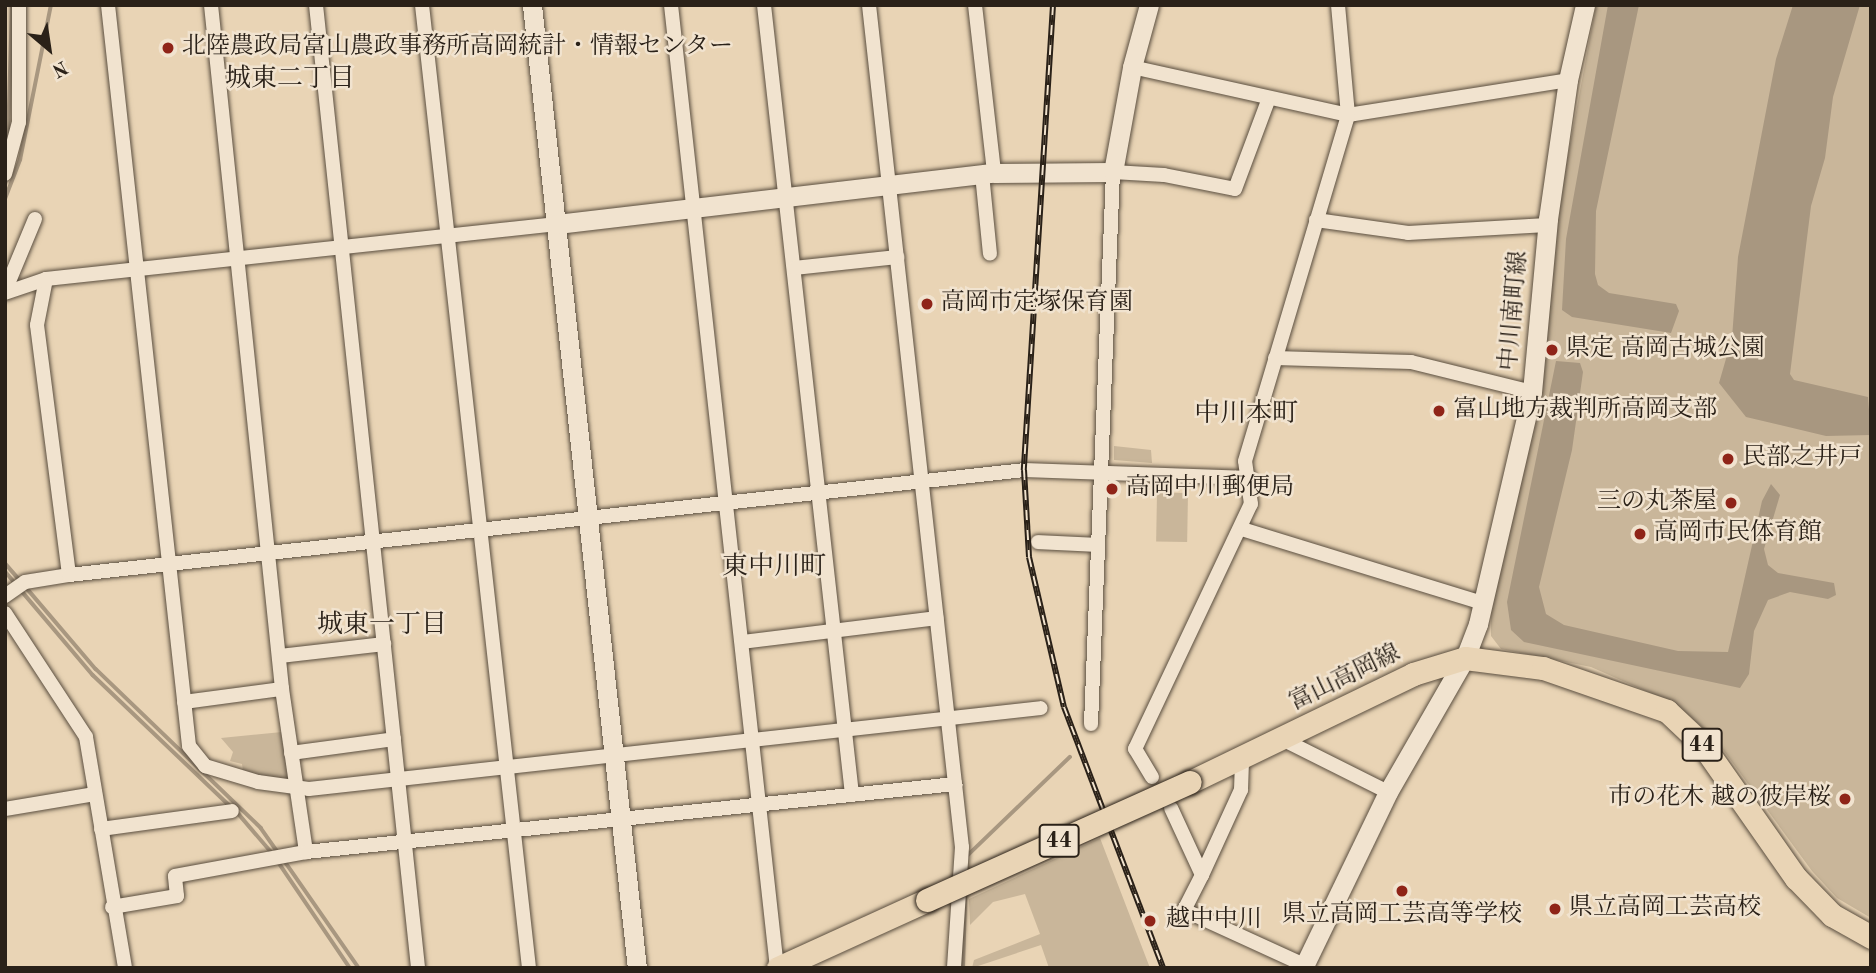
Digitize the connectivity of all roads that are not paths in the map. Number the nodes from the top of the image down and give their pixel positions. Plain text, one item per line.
1 (19, 5) edge
2 (108, 5) edge
3 (211, 5) edge
4 (316, 5) edge
5 (422, 5) edge
6 (532, 5) edge
7 (671, 5) edge
8 (764, 5) edge
9 (869, 5) edge
10 (975, 5) edge
11 (1149, 5) edge
12 (1338, 5) edge
13 (1585, 5) edge
14 (1132, 67) junction
15 (1568, 80) junction
16 (1269, 97) junction
17 (1348, 115) junction
18 (13, 121) edge
19 (1113, 172) junction
20 (988, 173) junction
21 (5, 174) edge
22 (889, 185) junction
23 (787, 198) junction
24 (693, 209) junction
25 (35, 219) dead end
26 (1316, 220) junction
27 (557, 224) junction
28 (1547, 225) junction
29 (448, 235) junction
30 (342, 246) junction
31 (990, 254) dead end
32 (897, 257) junction
33 (236, 258) junction
34 (139, 268) junction
35 (794, 268) junction
36 (46, 279) junction
37 (5, 292) edge
38 (1275, 358) junction
39 (1532, 392) junction
40 (1101, 473) junction
41 (1250, 478) junction
42 (922, 481) junction
43 (817, 493) junction
44 (726, 503) junction
45 (590, 519) junction
46 (482, 528) junction
47 (1242, 529) junction
48 (373, 541) junction
49 (1038, 542) dead end
50 (1097, 545) junction
51 (270, 552) junction
52 (169, 564) junction
53 (69, 575) junction
54 (13, 591) edge
55 (1482, 603) junction
56 (5, 613) edge
57 (937, 618) junction
58 (835, 629) junction
59 (743, 642) junction
60 (384, 644) junction
61 (280, 656) junction
62 (1465, 658) junction
63 (282, 689) junction
64 (184, 702) junction
65 (1041, 708) dead end
66 (947, 716) junction
67 (1091, 724) dead end
68 (846, 729) junction
69 (1282, 738) junction
70 (394, 739) junction
71 (751, 739) junction
72 (291, 753) junction
73 (615, 754) junction
74 (1242, 757) junction
75 (505, 768) junction
76 (1152, 777) dead end
77 (399, 780) junction
78 (955, 784) junction
79 (296, 788) junction
80 (1388, 792) junction
81 (95, 794) junction
82 (852, 795) junction
83 (758, 804) junction
84 (1171, 808) dead end
85 (5, 809) edge
86 (232, 811) dead end
87 (622, 820) junction
88 (101, 829) junction
89 (513, 831) junction
90 (405, 843) junction
91 (306, 852) junction
92 (1202, 876) junction
93 (118, 906) junction
94 (1871, 937) edge
95 (1304, 967) edge
96 (125, 968) edge
97 (418, 968) edge
98 (529, 968) edge
99 (637, 968) edge
100 (777, 968) edge
101 (954, 968) edge

1 - 18 street
2 - 34 street
3 - 33 street
4 - 30 street
5 - 29 street
6 - 27 street
7 - 24 street
8 - 23 street
9 - 22 street
10 - 20 street
11 - 14 street
12 - 17 street
13 - 15 street, 中川南町線
14 - 16 street
14 - 19 street
15 - 17 street
15 - 28 street, 中川南町線
16 - 17 street
16 - 19 street
17 - 26 street
18 - 21 street
19 - 20 street
19 - 40 street
20 - 22 street
20 - 31 street
22 - 23 street
22 - 32 street
23 - 24 street
23 - 35 street
24 - 27 street
24 - 44 street
25 - 37 street
26 - 28 street
26 - 38 street
27 - 29 street
27 - 45 street
28 - 39 street, 中川南町線
29 - 30 street
29 - 46 street
30 - 33 street
30 - 48 street
32 - 35 street
32 - 42 street
33 - 34 street
33 - 51 street
34 - 36 street
34 - 52 street
35 - 43 street
36 - 37 street
36 - 53 street
38 - 39 street
38 - 41 street
39 - 55 street, 中川南町線
40 - 41 street
40 - 42 street
40 - 50 street
41 - 47 street
42 - 43 street
42 - 57 street
43 - 44 street
43 - 58 street
44 - 45 street
44 - 59 street
45 - 46 street
45 - 73 street
46 - 48 street
46 - 75 street
47 - 55 street
47 - 76 street
48 - 51 street
48 - 60 street
49 - 50 street
50 - 67 street
51 - 52 street
51 - 61 street
52 - 53 street
52 - 64 street
53 - 54 street
55 - 62 street, 中川南町線
56 - 81 street
57 - 58 street
57 - 66 street
58 - 59 street
58 - 68 street
59 - 71 street
60 - 61 street
60 - 70 street
61 - 63 street
62 - 69 main road, 富山高岡線 / 44
62 - 80 street, 中川南町線
62 - 94 main road, 富山高岡線 / 44
63 - 64 street
63 - 72 street
64 - 79 street
65 - 66 street
66 - 68 street
66 - 78 street
68 - 71 street
68 - 82 street
69 - 74 main road, 富山高岡線 / 44
69 - 80 street
70 - 72 street
70 - 77 street
71 - 73 street
71 - 83 street
72 - 79 street
73 - 75 street
73 - 87 street
74 - 92 street
74 - 100 main road, 富山高岡線 / 44, bridge
75 - 77 street
75 - 89 street
77 - 79 street
77 - 90 street
78 - 82 street
78 - 101 street
79 - 91 street
80 - 95 street, 中川南町線
81 - 85 street
81 - 88 street
82 - 83 street
83 - 87 street
83 - 100 street
84 - 92 street
86 - 88 street
87 - 89 street
87 - 99 street
88 - 93 street
89 - 90 street
89 - 98 street
90 - 91 street
90 - 97 street
91 - 93 street
92 - 95 street
93 - 96 street

